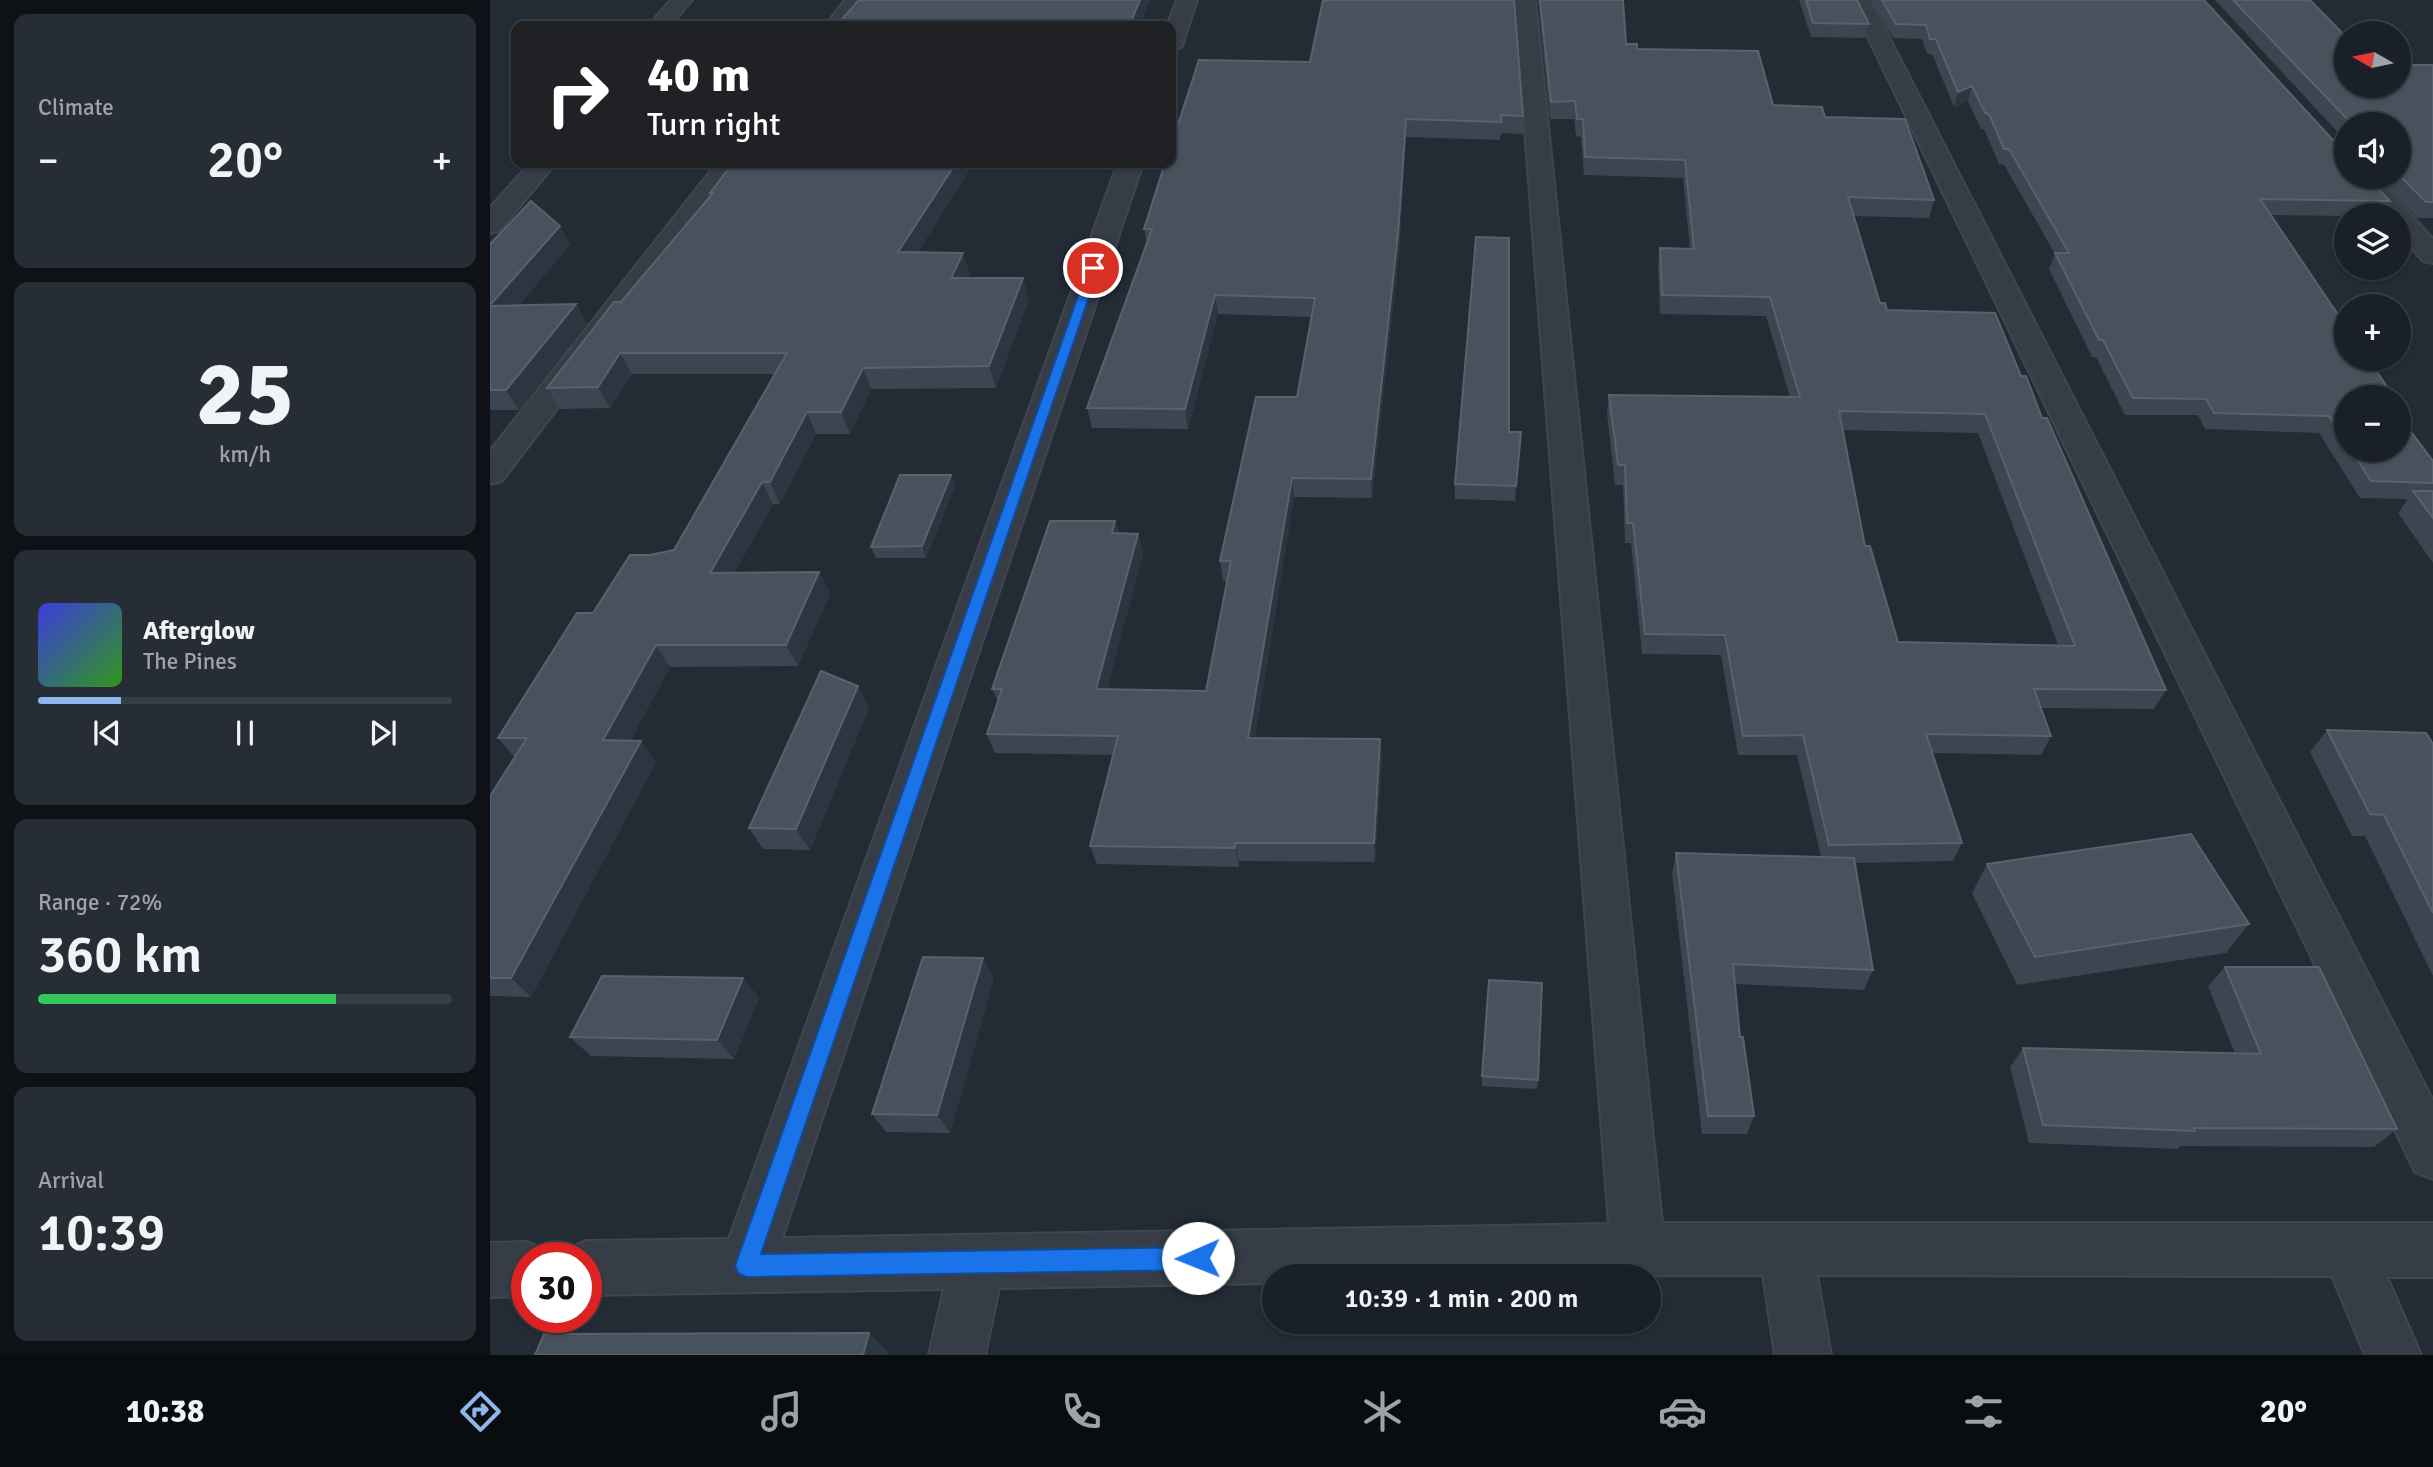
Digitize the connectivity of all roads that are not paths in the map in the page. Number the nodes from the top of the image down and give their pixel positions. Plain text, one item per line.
1 (682, 0) edge
2 (856, 0) edge
3 (1187, 0) edge
4 (1525, 0) edge
5 (1860, 0) edge
6 (663, 21) edge
7 (840, 21) edge
8 (1176, 32) edge
9 (539, 168) edge
10 (726, 168) edge
11 (1128, 168) edge
12 (2372, 189) edge
13 (2385, 203) edge
14 (490, 225) edge
15 (2411, 231) edge
16 (2433, 255) edge
17 (490, 473) edge
18 (2433, 1154) edge
19 (1785, 1248) junction
20 (1638, 1251) junction
21 (2348, 1251) junction
22 (2433, 1251) edge
23 (977, 1262) junction
24 (746, 1266) junction
25 (602, 1268) edge
26 (511, 1269) edge
27 (490, 1270) edge
28 (957, 1355) edge
29 (1803, 1355) edge
30 (2393, 1355) edge

1 - 6 street
2 - 7 street
3 - 8 street
4 - 20 street
5 - 18 street
9 - 14 street
10 - 17 street
11 - 24 street
12 - 13 street
15 - 16 street
19 - 20 street
19 - 21 street
19 - 29 street
20 - 23 street
21 - 22 street
21 - 30 street
23 - 24 street
23 - 28 street
24 - 25 street
26 - 27 street

